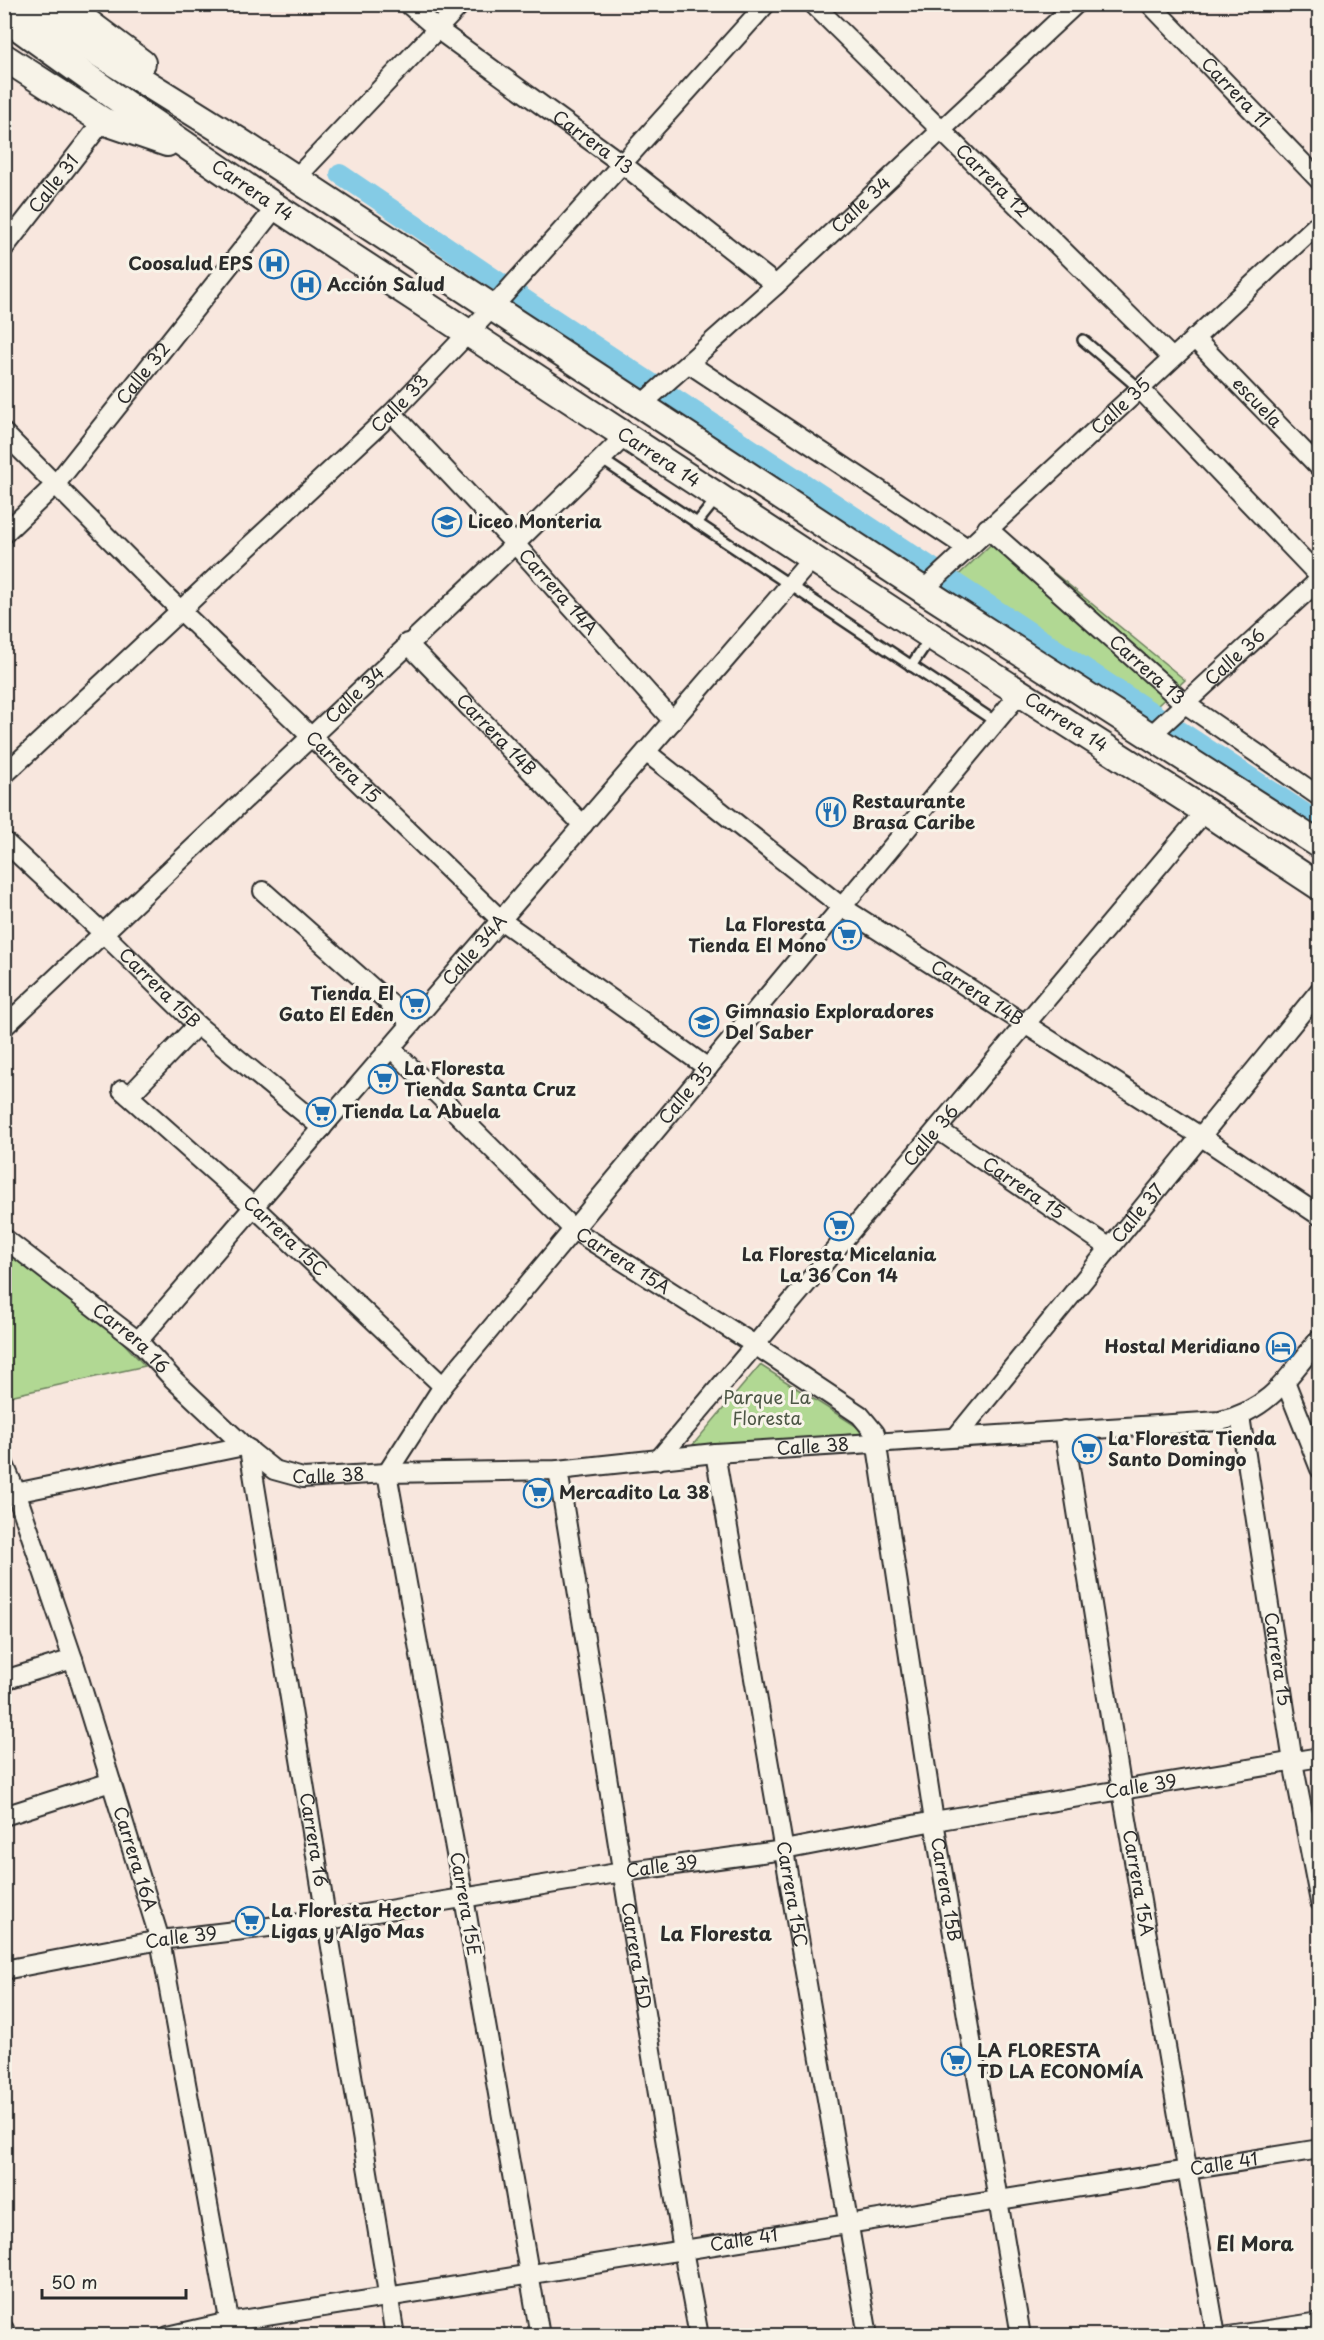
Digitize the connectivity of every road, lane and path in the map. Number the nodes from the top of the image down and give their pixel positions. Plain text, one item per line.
1 (24, 4) edge
2 (408, 4) edge
3 (461, 4) edge
4 (766, 4) edge
5 (813, 4) edge
6 (1076, 4) edge
7 (1150, 4) edge
8 (4, 17) edge
9 (62, 17) edge
10 (437, 29) junction
11 (4, 57) edge
12 (102, 121) junction
13 (940, 130) junction
14 (195, 152) junction
15 (621, 163) junction
16 (296, 178) junction
17 (1320, 181) edge
18 (276, 207) junction
19 (1320, 222) edge
20 (4, 248) edge
21 (776, 285) junction
22 (499, 301) junction
23 (469, 332) junction
24 (1194, 338) junction
25 (1083, 340) dead end
26 (1172, 358) junction
27 (683, 368) junction
28 (1140, 388) junction
29 (648, 399) junction
30 (392, 413) junction
31 (4, 433) edge
32 (626, 435) junction
33 (601, 459) junction
34 (1320, 468) edge
35 (55, 485) junction
36 (719, 496) junction
37 (697, 523) junction
38 (987, 528) junction
39 (4, 534) edge
40 (515, 544) junction
41 (960, 554) junction
42 (812, 559) junction
43 (1320, 578) edge
44 (789, 584) junction
45 (929, 584) junction
46 (180, 610) junction
47 (931, 636) junction
48 (407, 643) junction
49 (911, 666) junction
50 (1020, 693) junction
51 (1182, 705) junction
52 (673, 721) junction
53 (996, 722) junction
54 (1155, 730) junction
55 (312, 735) junction
56 (646, 752) junction
57 (4, 776) edge
58 (1320, 797) edge
59 (1205, 811) junction
60 (583, 825) junction
61 (4, 841) edge
62 (1320, 845) edge
63 (1320, 887) edge
64 (263, 891) dead end
65 (842, 907) junction
66 (502, 921) junction
67 (103, 933) junction
68 (1320, 990) edge
69 (412, 1023) junction
70 (1025, 1024) junction
71 (197, 1025) junction
72 (4, 1027) edge
73 (391, 1048) junction
74 (708, 1068) junction
75 (322, 1128) junction
76 (937, 1129) junction
77 (1200, 1137) junction
78 (254, 1207) junction
79 (1320, 1216) edge
80 (574, 1230) junction
81 (4, 1238) edge
82 (1110, 1248) junction
83 (1320, 1338) edge
84 (138, 1341) junction
85 (755, 1345) junction
86 (1285, 1380) junction
87 (443, 1386) junction
88 (1240, 1416) junction
89 (1064, 1430) junction
90 (956, 1437) junction
91 (878, 1443) junction
92 (247, 1448) junction
93 (715, 1453) junction
94 (658, 1460) junction
95 (4, 1464) edge
96 (1320, 1469) edge
97 (274, 1470) joint
98 (558, 1470) junction
99 (387, 1473) junction
100 (10, 1494) edge
101 (73, 1659) junction
102 (4, 1680) edge
103 (1320, 1757) edge
104 (1293, 1762) junction
105 (111, 1782) junction
106 (1122, 1791) junction
107 (4, 1816) edge
108 (934, 1821) junction
109 (784, 1850) junction
110 (623, 1872) junction
111 (464, 1898) junction
112 (1320, 1902) edge
113 (327, 1920) junction
114 (160, 1940) junction
115 (4, 1970) edge
116 (1320, 2149) edge
117 (1189, 2170) junction
118 (998, 2200) junction
119 (848, 2224) junction
120 (683, 2250) junction
121 (529, 2275) junction
122 (389, 2297) junction
123 (1320, 2322) edge
124 (4, 2329) edge
125 (230, 2329) edge
126 (6, 2336) edge
127 (168, 2336) edge
128 (395, 2336) edge
129 (540, 2336) edge
130 (699, 2336) edge
131 (868, 2336) edge
132 (1022, 2336) edge
133 (1216, 2336) edge
134 (1229, 2336) edge

1 - 9 main road, Carrera 14
2 - 10 street, Carrera 13
3 - 10 street
4 - 15 street, Calle 33
5 - 13 street, Carrera 12
6 - 13 street, Calle 34
7 - 17 street, Carrera 11
8 - 9 main road, Carrera 14
9 - 14 main road, Carrera 14
9 - 16 main road, Carrera 14
10 - 15 street, Carrera 13
10 - 16 street
11 - 12 main road
12 - 14 main road
12 - 20 street, Calle 31
13 - 21 street, Calle 34
13 - 26 street, Carrera 12
14 - 18 main road, Carrera 14
15 - 21 street, Carrera 13
15 - 22 street, Calle 33
16 - 22 main road, Carrera 14
18 - 23 main road, Carrera 14
18 - 35 street, Calle 32
19 - 24 street, Calle 35
21 - 27 street, Calle 34
22 - 23 street, Calle 33
22 - 29 main road, Carrera 14
23 - 30 street, Calle 33
23 - 32 main road, Carrera 14
24 - 26 street, Calle 35
24 - 34 street, escuela
25 - 28 lane
26 - 28 street, Calle 35
27 - 29 street, Calle 34
27 - 41 street
28 - 38 street, Calle 35
28 - 43 street
29 - 45 main road, Carrera 14
30 - 40 street, Carrera 14A
30 - 46 street, Calle 33
31 - 35 street, Carrera 15
32 - 33 street, Calle 34
32 - 36 main road, Carrera 14
33 - 37 lane
33 - 40 street, Calle 34
35 - 39 street, Calle 32
35 - 46 street, Carrera 15
36 - 37 lane
36 - 42 main road, Carrera 14
37 - 44 lane
38 - 41 street, Calle 35
38 - 51 street, Carrera 13
40 - 48 street, Calle 34
40 - 52 street, Carrera 14A
41 - 45 street, Calle 35
42 - 44 street, Calle 34A
42 - 47 main road, Carrera 14
43 - 51 street, Calle 36
44 - 49 lane
44 - 52 street, Calle 34A
45 - 54 main road, Carrera 14
46 - 55 street, Carrera 15
46 - 57 street, Calle 33
47 - 49 lane
47 - 50 main road, Carrera 14
48 - 55 street, Calle 34
48 - 60 street, Carrera 14B
49 - 53 lane
50 - 53 street, Calle 35
50 - 59 main road, Carrera 14
51 - 54 street, Calle 36
51 - 58 street, Carrera 13
52 - 56 street, Calle 34A
53 - 65 street, Calle 35
54 - 62 main road, Carrera 14
55 - 66 street, Carrera 15
55 - 67 street, Calle 34
56 - 60 street, Calle 34A
56 - 65 street, Carrera 14B
59 - 63 main road, Carrera 14
59 - 70 street, Calle 36
60 - 66 street, Calle 34A
61 - 67 street, Carrera 15B
64 - 69 street
65 - 70 street, Carrera 14B
65 - 74 street, Calle 35
66 - 69 street, Calle 34A
66 - 74 street, Carrera 15
67 - 71 street, Carrera 15B
67 - 72 street, Calle 34
68 - 77 street, Calle 37
69 - 73 street, Calle 34A
70 - 76 street, Calle 36
70 - 77 street, Carrera 14B
71 - 75 street, Carrera 15B
71 - 78 street, Carrera 15C
73 - 75 street, Calle 34A
73 - 80 street, Carrera 15A
74 - 80 street, Calle 35
75 - 78 street, Calle 34A
76 - 82 street, Carrera 15
76 - 85 street, Calle 36
77 - 79 street, Carrera 14B
77 - 82 street, Calle 37
78 - 84 street, Calle 34A
78 - 87 street, Carrera 15C
80 - 85 street, Carrera 15A
80 - 87 street, Calle 35
81 - 84 street, Carrera 16
82 - 90 street, Calle 37
83 - 86 street, Calle 38
84 - 92 street, Carrera 16
85 - 91 street, Carrera 15A
85 - 94 street, Calle 36
86 - 88 street, Calle 38
86 - 96 street
87 - 99 street, Calle 35
88 - 89 street, Calle 38
88 - 104 street, Carrera 15
89 - 90 street, Calle 38
89 - 106 street, Carrera 15A
90 - 91 street, Calle 38
91 - 93 street, Calle 38
91 - 108 street, Carrera 15B
92 - 97 street, Carrera 16
92 - 100 street
92 - 113 street, Carrera 16
93 - 94 street, Calle 38
93 - 109 street, Carrera 15C
94 - 98 street, Calle 38
95 - 100 street, Carrera 16A
97 - 99 street, Calle 38
98 - 99 street, Calle 38
98 - 110 street, Carrera 15D
99 - 111 street, Carrera 15E
100 - 101 street, Carrera 16A
101 - 102 street
101 - 105 street, Carrera 16A
103 - 104 street, Calle 39
104 - 106 street, Calle 39
104 - 112 street, Carrera 15
105 - 107 street
105 - 114 street, Carrera 16A
106 - 108 street, Calle 39
106 - 117 street, Carrera 15A
108 - 109 street, Calle 39
108 - 118 street, Carrera 15B
109 - 110 street, Calle 39
109 - 119 street, Carrera 15C
110 - 111 street, Calle 39
110 - 120 street, Carrera 15D
111 - 113 street, Calle 39
111 - 121 street, Carrera 15E
113 - 114 street, Calle 39
113 - 122 street, Carrera 16
114 - 115 street, Calle 39
114 - 125 street, Carrera 16A
116 - 117 street, Calle 41
117 - 118 street, Calle 41
117 - 133 street, Carrera 15A
118 - 119 street, Calle 41
118 - 132 street, Carrera 15B
119 - 120 street, Calle 41
119 - 131 street, Carrera 15C
120 - 121 street, Calle 41
120 - 130 street, Carrera 15D
121 - 122 street, Calle 41
121 - 129 street, Carrera 15E
122 - 125 street, Calle 41
122 - 128 street, Carrera 16
123 - 134 street
124 - 126 street
125 - 127 street, Calle 41

